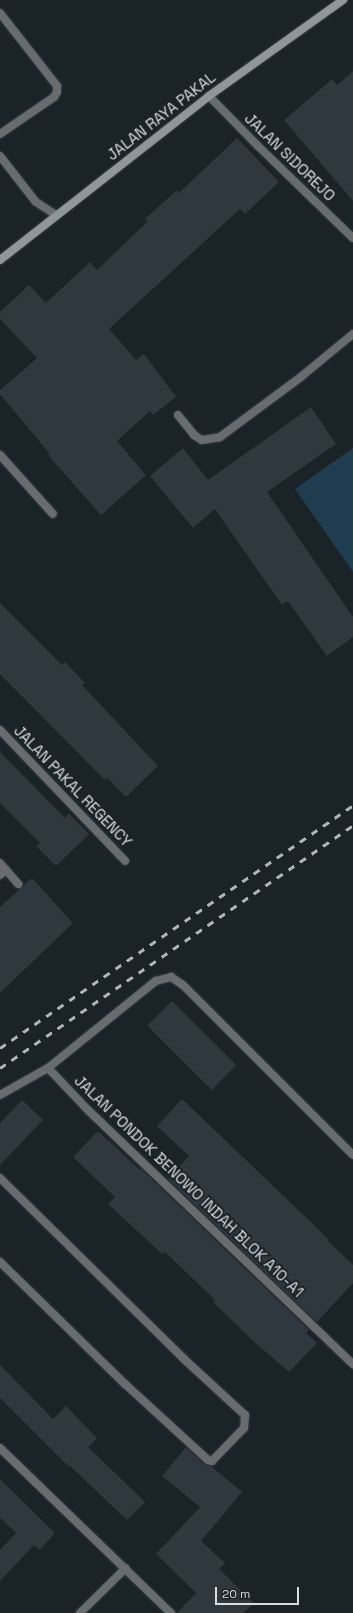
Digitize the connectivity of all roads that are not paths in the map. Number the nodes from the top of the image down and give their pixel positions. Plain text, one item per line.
1 (344, 0) edge
2 (0, 13) edge
3 (209, 96) junction
4 (0, 134) edge
5 (2, 158) edge
6 (56, 216) junction
7 (353, 238) edge
8 (0, 260) edge
9 (353, 334) edge
10 (178, 415) dead end
11 (0, 455) edge
12 (53, 514) dead end
13 (0, 730) edge
14 (126, 861) dead end
15 (0, 863) edge
16 (3, 873) edge
17 (18, 884) dead end
18 (48, 1068) junction
19 (0, 1095) edge
20 (353, 1155) edge
21 (0, 1178) edge
22 (0, 1262) edge
23 (352, 1362) edge
24 (0, 1448) edge
25 (126, 1568) junction
26 (80, 1613) edge
27 (171, 1613) edge

1 - 3 main road, JALAN RAYA PAKAL
2 - 4 street
3 - 6 main road, JALAN RAYA PAKAL
3 - 7 street, JALAN SIDOREJO
5 - 6 street
6 - 8 main road, JALAN RAYA PAKAL
9 - 10 street
11 - 12 street
13 - 14 street, JALAN PAKAL REGENCY
15 - 16 street
16 - 17 street
18 - 19 street
18 - 20 street
18 - 23 street, JALAN PONDOK BENOWO INDAH BLOK A10-A1
21 - 22 street
24 - 25 street
25 - 26 street
25 - 27 street

